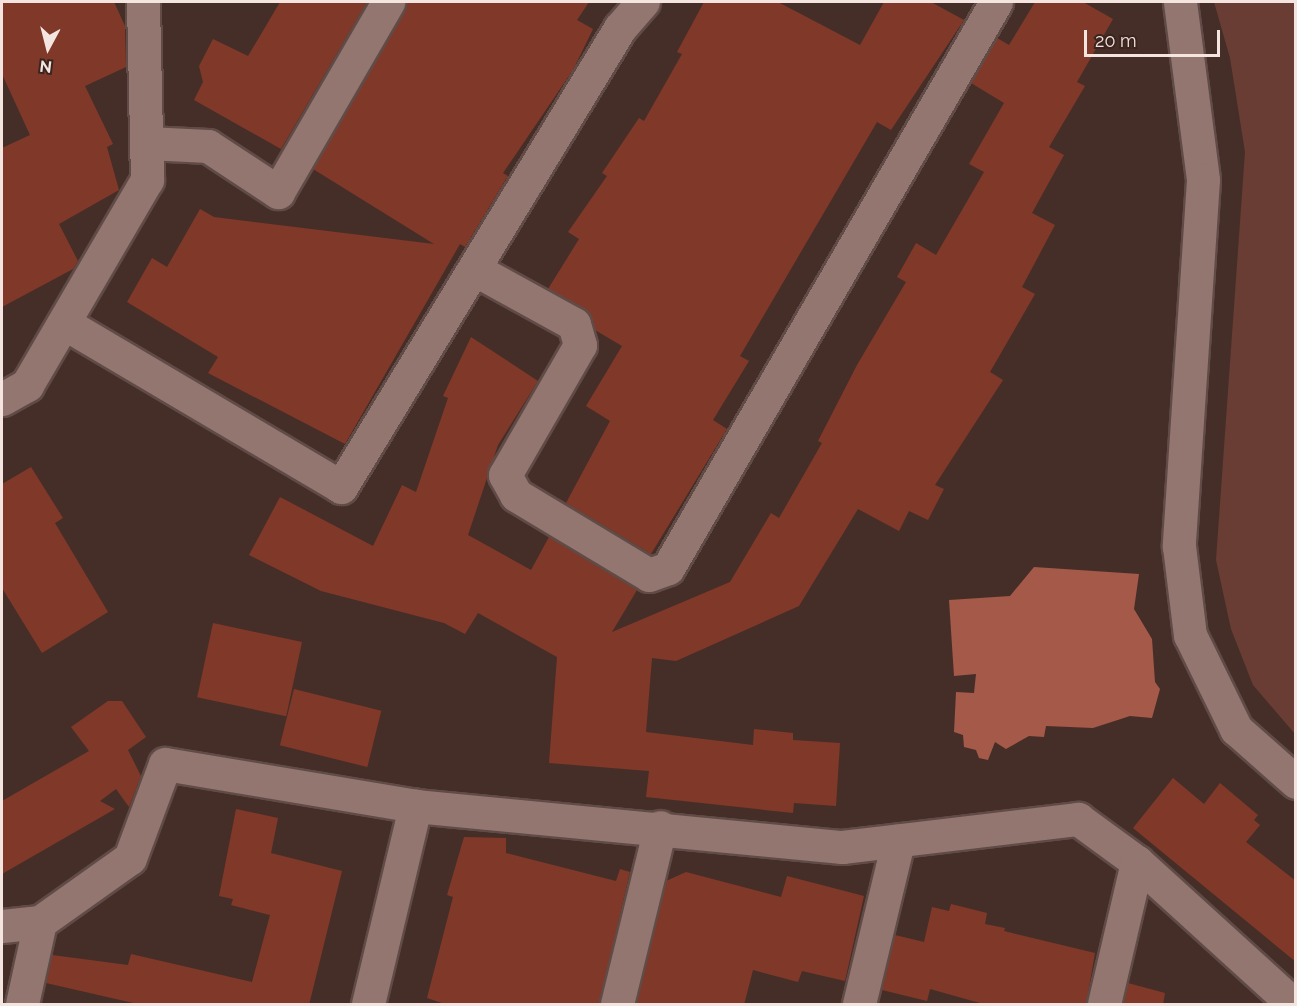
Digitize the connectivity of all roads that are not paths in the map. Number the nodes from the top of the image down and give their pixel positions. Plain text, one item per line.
1 (143, 2) edge
2 (388, 2) edge
3 (643, 2) edge
4 (996, 2) edge
5 (1180, 2) edge
6 (147, 143) junction
7 (474, 269) junction
8 (64, 323) junction
9 (2, 399) edge
10 (1296, 782) edge
11 (415, 806) junction
12 (660, 827) junction
13 (898, 841) junction
14 (1137, 862) junction
15 (40, 922) junction
16 (2, 926) edge
17 (22, 1005) edge
18 (368, 1005) edge
19 (617, 1005) edge
20 (859, 1005) edge
21 (1104, 1005) edge
22 (1293, 1005) edge

1 - 6 street
2 - 6 street
3 - 7 street
4 - 7 street
5 - 10 street
6 - 8 street
7 - 8 street
8 - 9 street
11 - 12 street
11 - 15 street
11 - 18 street
12 - 13 street
12 - 19 street
13 - 14 street
13 - 20 street
14 - 21 street
14 - 22 street
15 - 16 street
15 - 17 street

